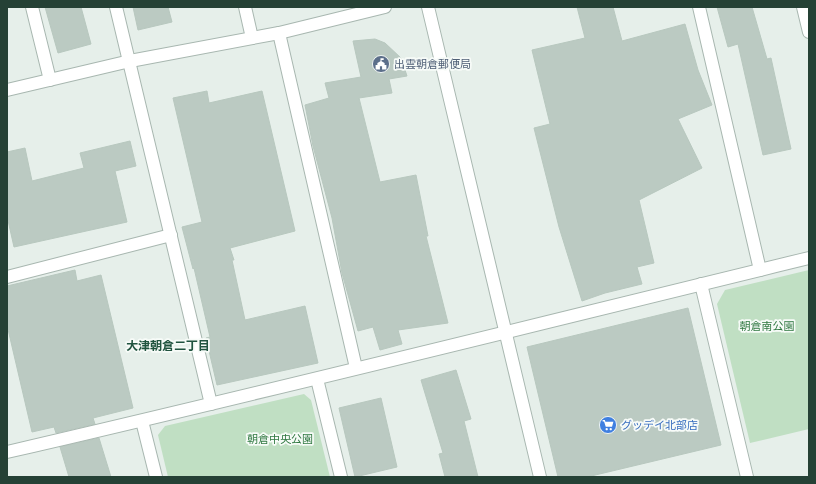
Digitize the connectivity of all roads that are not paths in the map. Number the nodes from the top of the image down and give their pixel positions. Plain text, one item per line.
1 (32, 7) edge
2 (116, 7) edge
3 (245, 7) edge
4 (384, 7) edge
5 (428, 7) edge
6 (699, 7) edge
7 (803, 7) edge
8 (809, 32) edge
9 (279, 33) junction
10 (252, 38) junction
11 (130, 61) junction
12 (50, 80) junction
13 (7, 90) edge
14 (171, 235) junction
15 (809, 258) edge
16 (760, 270) junction
17 (7, 277) edge
18 (701, 284) junction
19 (504, 331) junction
20 (356, 368) junction
21 (317, 379) junction
22 (211, 404) junction
23 (142, 421) junction
24 (7, 452) edge
25 (156, 477) edge
26 (341, 477) edge
27 (540, 477) edge
28 (747, 477) edge

1 - 12 street
2 - 11 street
3 - 10 street
4 - 9 street
5 - 19 street
6 - 16 street
7 - 8 street
9 - 10 street
9 - 20 street
10 - 11 street
11 - 12 street
11 - 14 street
12 - 13 street
14 - 17 street
14 - 22 street
15 - 16 street
16 - 18 street
18 - 19 street
18 - 28 street
19 - 20 street
19 - 27 street
20 - 21 street
21 - 22 street
21 - 26 street
22 - 23 street
23 - 24 street
23 - 25 street

